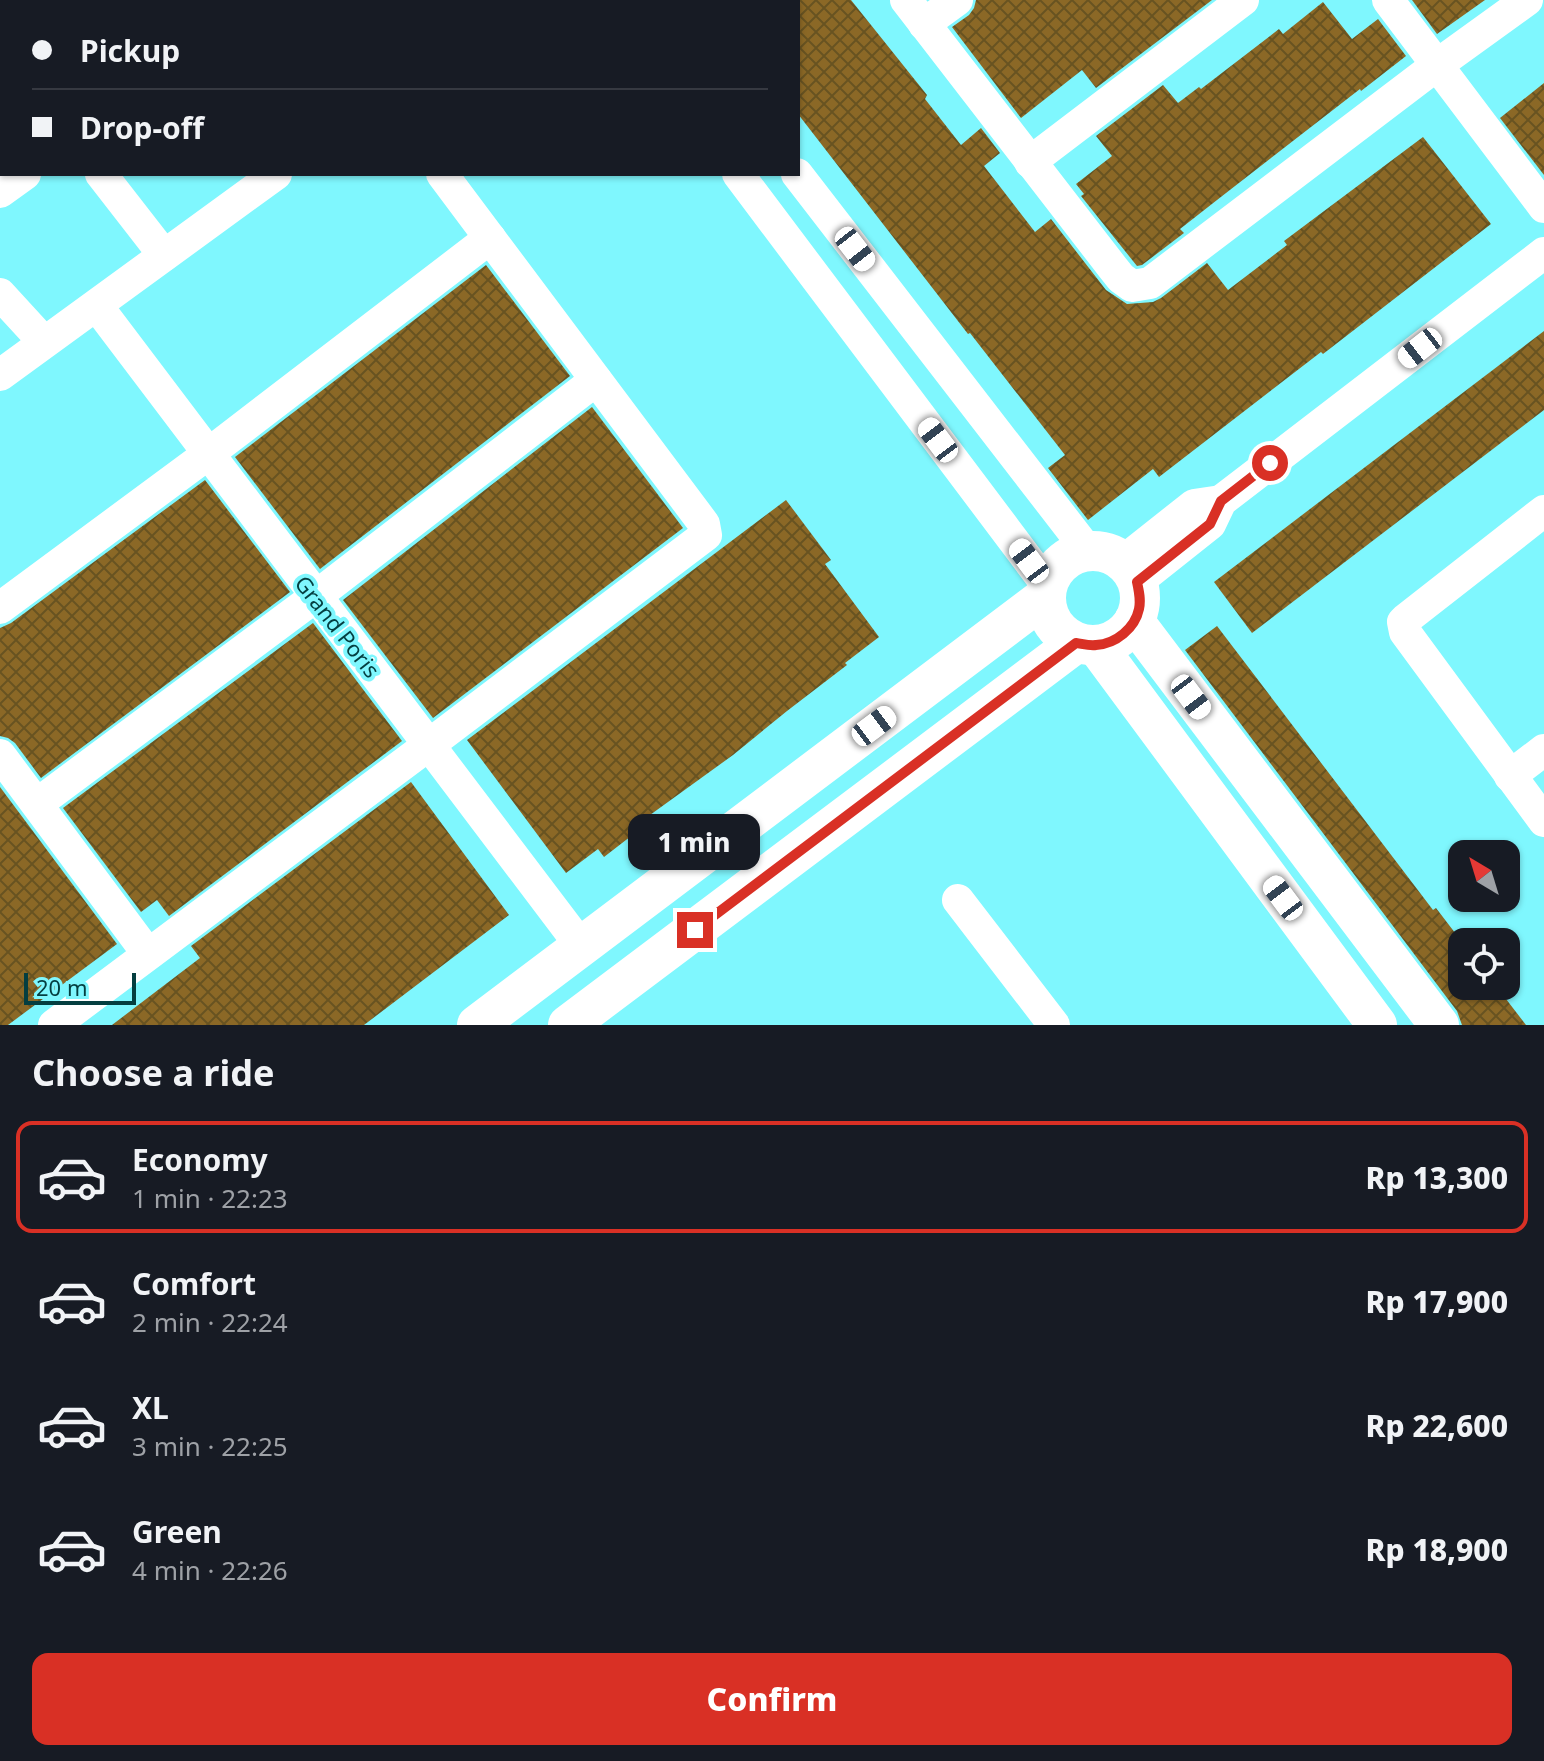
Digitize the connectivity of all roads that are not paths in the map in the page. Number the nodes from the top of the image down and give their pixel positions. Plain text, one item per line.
1 (957, 0) edge
2 (1243, 0) edge
3 (1388, 0) edge
4 (1527, 0) edge
5 (915, 12) edge
6 (1437, 65) junction
7 (1030, 162) junction
8 (22, 176) edge
9 (103, 176) edge
10 (273, 176) edge
11 (444, 176) edge
12 (739, 176) edge
13 (799, 176) edge
14 (0, 192) edge
15 (1544, 207) edge
16 (490, 238) junction
17 (1544, 253) edge
18 (164, 255) junction
19 (0, 294) edge
20 (97, 306) junction
21 (44, 342) junction
22 (0, 375) edge
23 (596, 380) junction
24 (208, 454) junction
25 (1544, 511) edge
26 (1116, 565) junction
27 (1046, 591) junction
28 (315, 597) junction
29 (0, 608) edge
30 (1134, 621) junction
31 (1086, 644) junction
32 (430, 744) junction
33 (1544, 750) edge
34 (0, 755) edge
35 (1510, 776) junction
36 (37, 804) junction
37 (1543, 818) edge
38 (958, 900) dead end
39 (581, 946) junction
40 (148, 954) junction
41 (1050, 1023) edge
42 (54, 1025) edge
43 (477, 1025) edge
44 (568, 1025) edge
45 (1377, 1025) edge
46 (1439, 1025) edge

1 - 5 street
2 - 7 street
3 - 6 street
4 - 6 street
5 - 7 street
6 - 7 street
6 - 15 street
8 - 14 street
9 - 18 street
10 - 18 street
11 - 16 street
12 - 27 street
13 - 26 street
16 - 23 street
16 - 24 street
17 - 26 street
18 - 20 street
19 - 21 street
20 - 21 street
20 - 24 street, Grand Poris
21 - 22 street
23 - 28 street
23 - 32 street
24 - 28 street, Grand Poris
24 - 29 street
25 - 35 street
26 - 27 street
26 - 30 street
27 - 31 street
27 - 39 street
28 - 32 street, Grand Poris
28 - 36 street
30 - 31 street
30 - 46 street
31 - 44 street
31 - 45 street
32 - 39 street, Grand Poris
32 - 40 street
33 - 35 street
34 - 36 street
35 - 37 street
36 - 40 street
38 - 41 street
39 - 43 street
40 - 42 street

